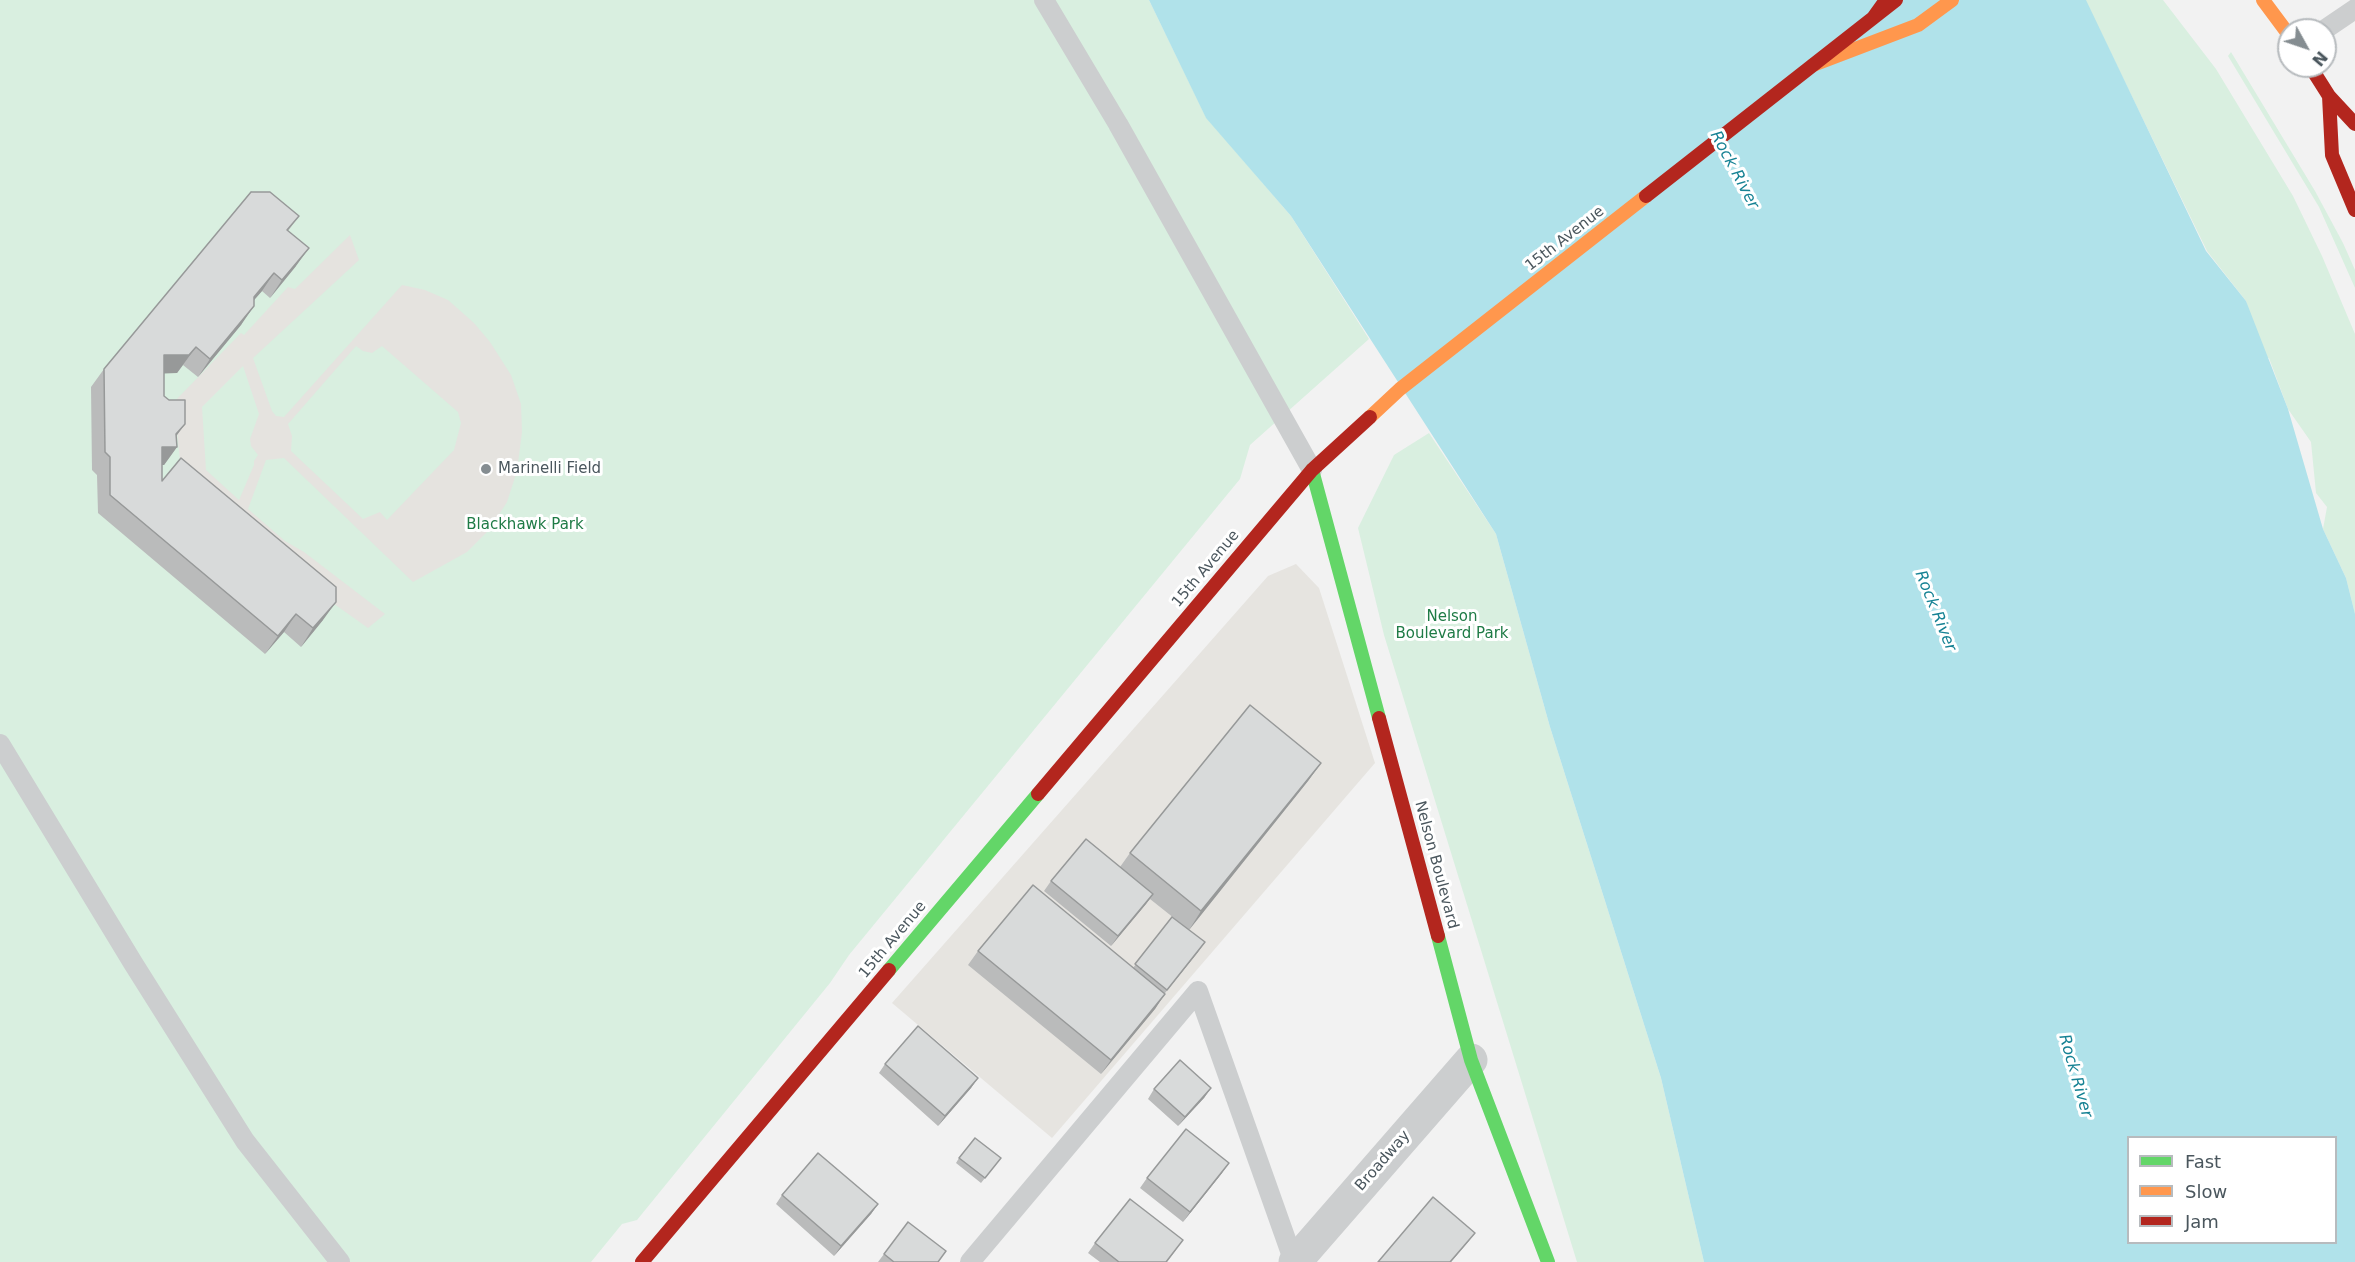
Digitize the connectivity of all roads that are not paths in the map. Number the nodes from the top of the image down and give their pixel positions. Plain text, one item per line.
1 (1044, 0) edge
2 (1886, 0) edge
3 (1896, 0) edge
4 (1952, 0) edge
5 (2253, 0) edge
6 (2263, 0) edge
7 (2355, 9) edge
8 (1873, 18) junction
9 (2277, 19) edge
10 (2277, 20) edge
11 (2337, 21) edge
12 (1813, 65) junction
13 (2318, 78) edge
14 (2330, 96) junction
15 (2355, 124) edge
16 (2355, 210) edge
17 (1312, 470) junction
18 (0, 744) edge
19 (1471, 1060) junction
20 (340, 1262) edge
21 (642, 1262) edge
22 (970, 1262) edge
23 (1295, 1262) edge
24 (1548, 1262) edge

1 - 17 lane
2 - 8 main road
3 - 8 main road, 15th Avenue
4 - 12 main road
5 - 10 main road
6 - 9 main road
7 - 11 lane
8 - 12 main road, 15th Avenue
12 - 17 main road, 15th Avenue
13 - 14 main road
14 - 15 main road
14 - 16 main road
17 - 19 main road, Nelson Boulevard
17 - 21 main road, 15th Avenue
18 - 20 lane
19 - 23 street, Broadway
19 - 24 main road, Nelson Boulevard
22 - 23 lane

